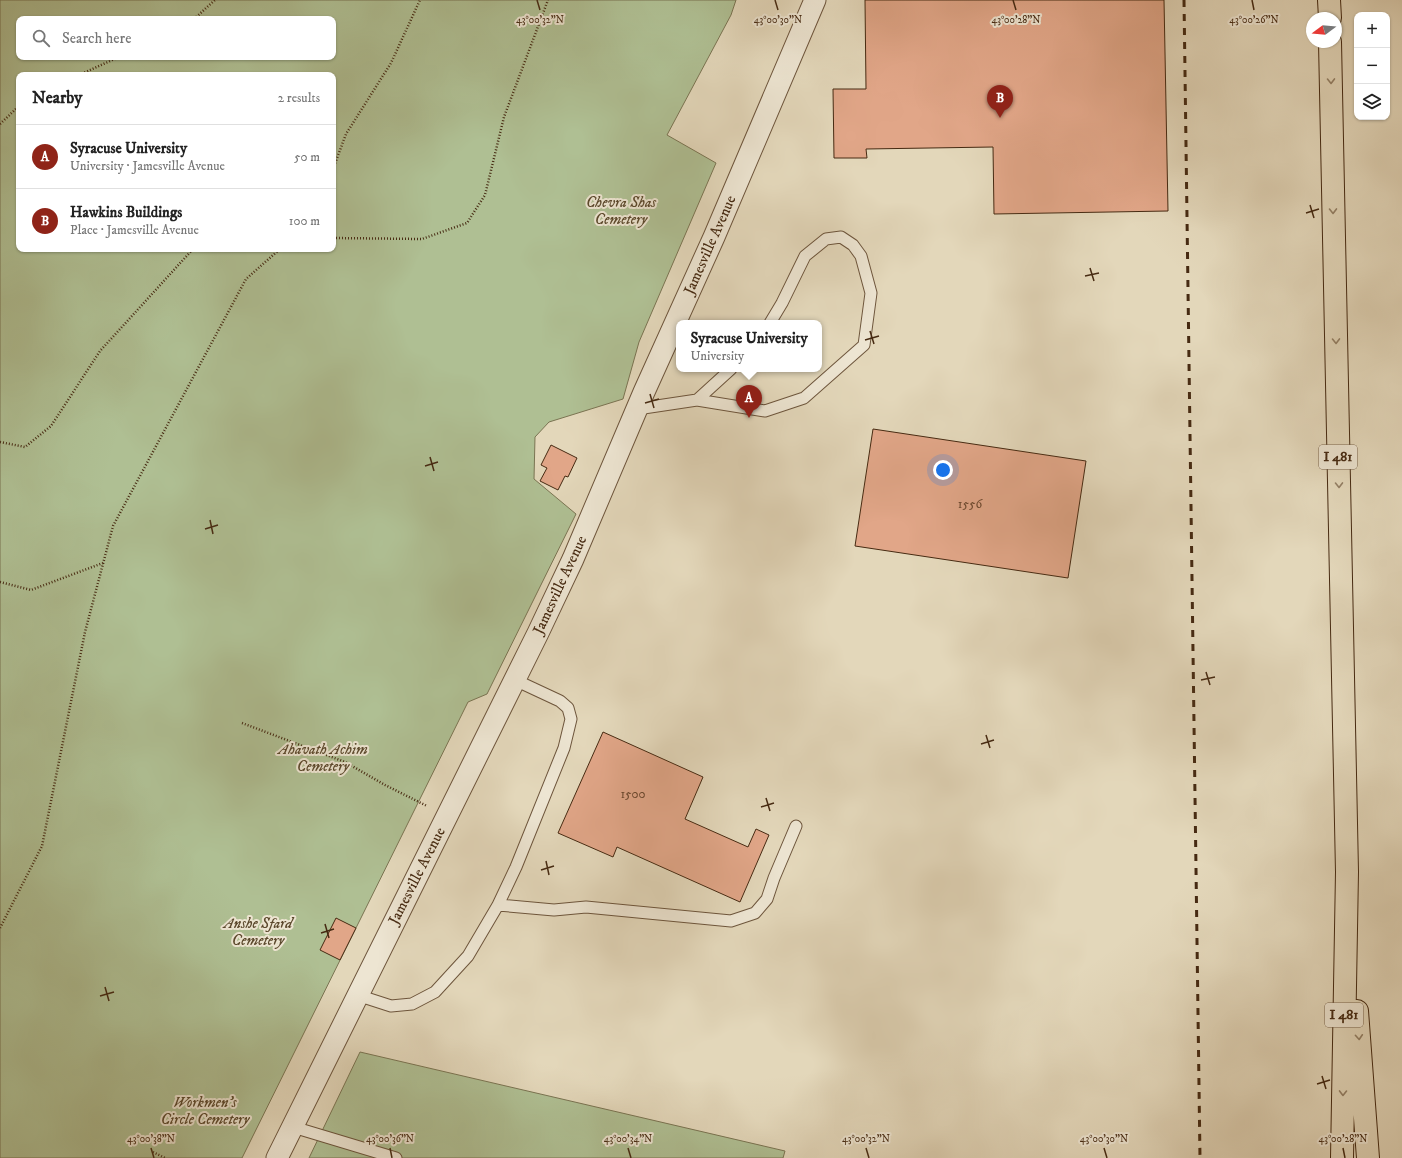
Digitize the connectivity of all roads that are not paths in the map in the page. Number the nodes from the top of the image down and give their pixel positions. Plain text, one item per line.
1 (815, 0) edge
2 (1329, 0) edge
3 (1330, 12) edge
4 (1330, 48) edge
5 (677, 320) edge
6 (772, 320) edge
7 (676, 322) edge
8 (728, 372) edge
9 (697, 400) junction
10 (637, 409) junction
11 (515, 680) junction
12 (796, 826) dead end
13 (1347, 872) junction
14 (498, 905) junction
15 (357, 995) junction
16 (292, 1127) junction
17 (277, 1158) edge
18 (396, 1158) edge
19 (1342, 1158) edge
20 (1368, 1158) edge

1 - 5 street, Jamesville Avenue
2 - 3 highway
4 -> 13 highway, I 481
6 - 9 lane
7 - 10 street, Jamesville Avenue
8 - 9 lane
9 - 10 lane
10 - 11 street, Jamesville Avenue
11 - 14 lane
11 - 15 street, Jamesville Avenue
12 - 14 lane
13 -> 19 highway, I 481
13 -> 20 highway
14 - 15 lane
15 - 16 street, Jamesville Avenue
16 - 17 street, Jamesville Avenue
16 - 18 lane

